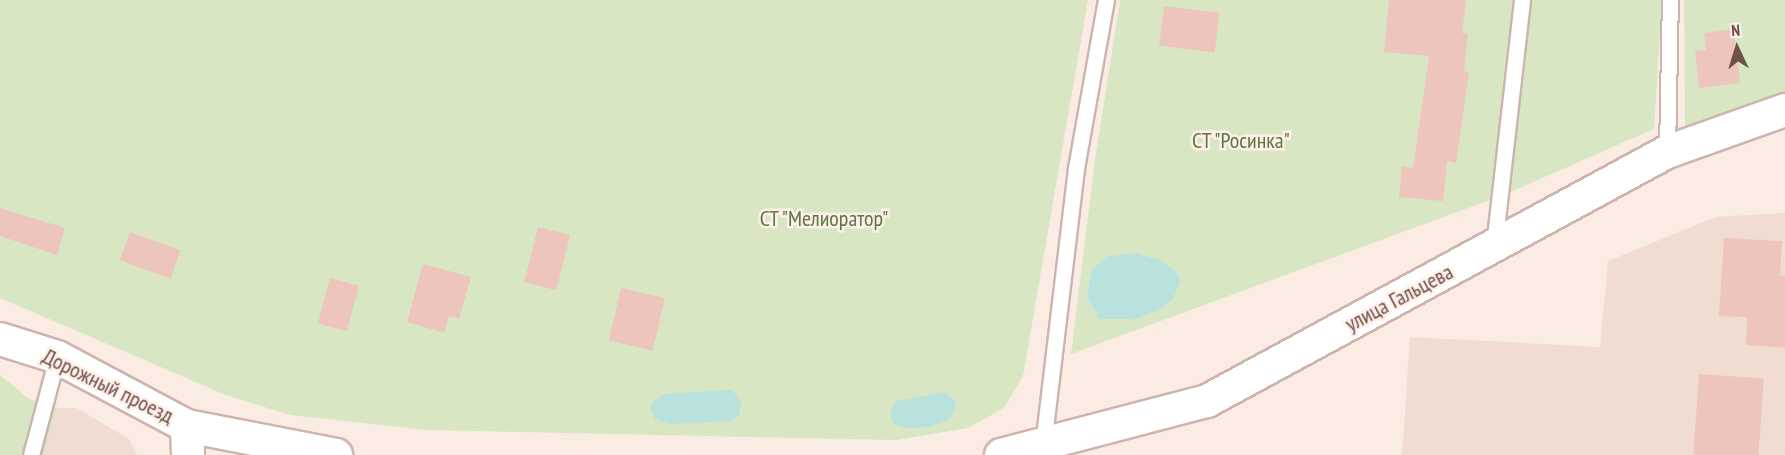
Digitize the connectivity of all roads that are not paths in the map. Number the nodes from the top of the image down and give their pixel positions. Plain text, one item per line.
1 (1106, 0) edge
2 (1522, 0) edge
3 (1670, 0) edge
4 (1785, 110) edge
5 (1667, 152) junction
6 (1494, 246) junction
7 (0, 339) edge
8 (57, 357) junction
9 (187, 440) edge
10 (1043, 445) junction
11 (31, 455) edge
12 (336, 455) edge
13 (1001, 455) edge

1 - 10 lane
2 - 6 lane
3 - 5 lane
4 - 5 street, улица Гальцева
5 - 6 street, улица Гальцева
6 - 10 street, улица Гальцева
7 - 8 street, Дорожный проезд
8 - 9 street, Дорожный проезд
8 - 11 lane
9 - 12 street
10 - 13 street, улица Гальцева

